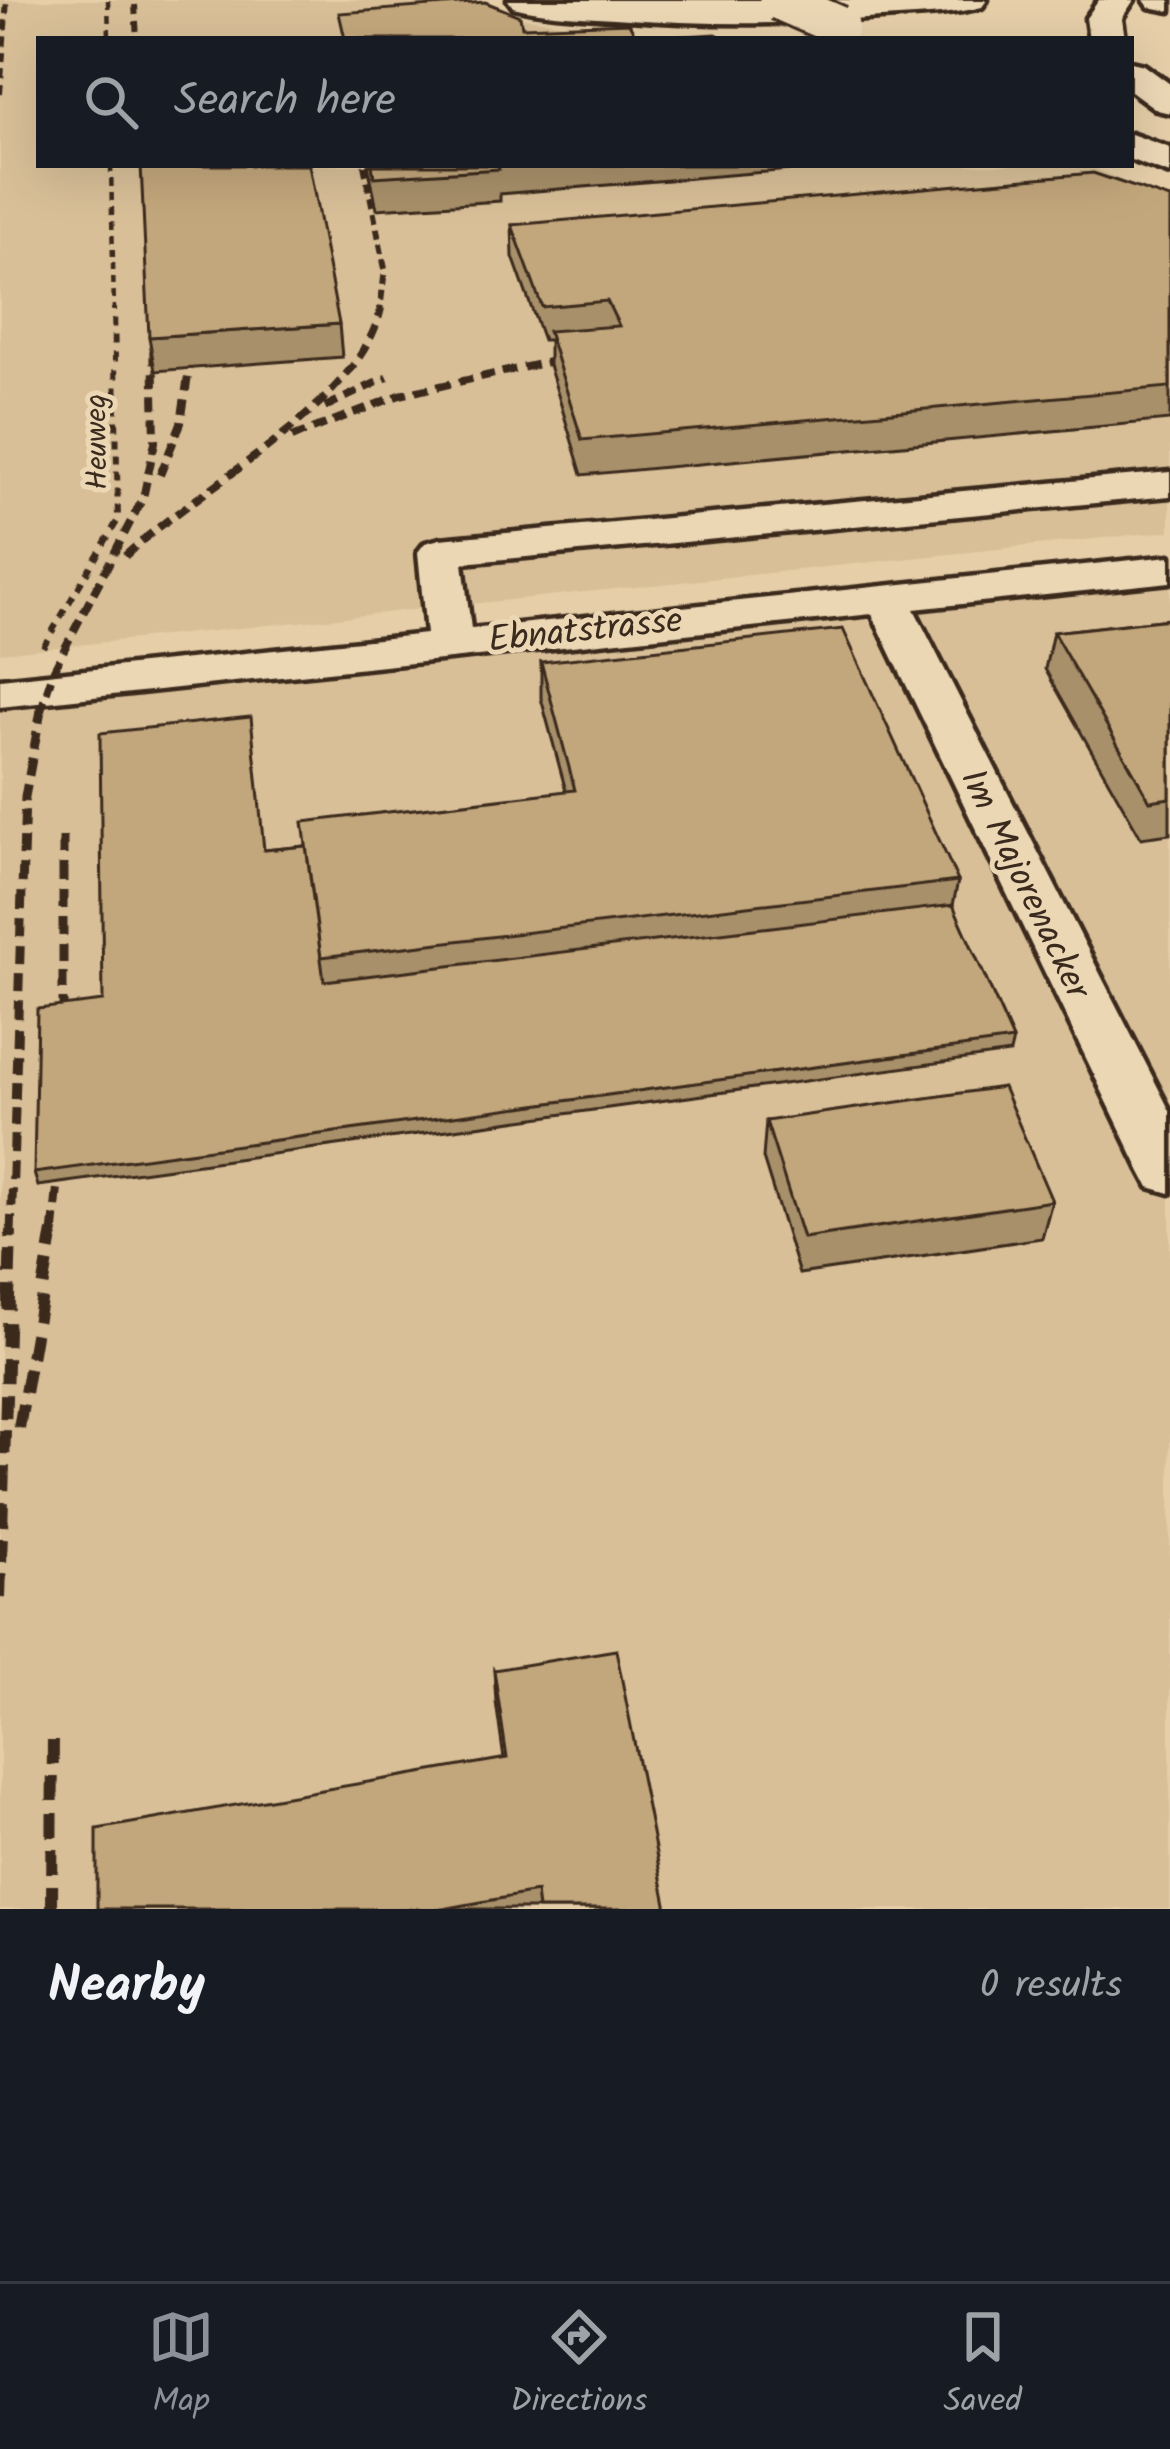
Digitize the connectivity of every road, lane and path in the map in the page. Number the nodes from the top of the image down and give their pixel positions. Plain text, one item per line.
1 (108, 0) edge
2 (525, 0) edge
3 (779, 0) edge
4 (970, 0) edge
5 (1117, 0) edge
6 (1161, 0) edge
7 (1170, 1) edge
8 (860, 26) edge
9 (109, 36) edge
10 (1107, 36) edge
11 (1134, 75) edge
12 (1170, 102) edge
13 (1134, 131) edge
14 (1170, 146) edge
15 (1134, 147) edge
16 (1170, 162) edge
17 (111, 168) edge
18 (1170, 484) edge
19 (1170, 568) edge
20 (885, 596) junction
21 (450, 642) junction
22 (9, 692) edge
23 (1170, 1170) edge

1 - 9 path
2 - 4 main road
3 - 8 main road, bridge
5 - 10 main road
6 - 7 main road
11 - 12 main road
13 - 14 main road
15 - 16 main road
17 - 22 path, Heuweg
18 - 21 street
19 - 20 street, Ebnatstrasse
20 - 21 street, Ebnatstrasse
20 - 23 street, Im Majorenacker
21 - 22 street, Ebnatstrasse

